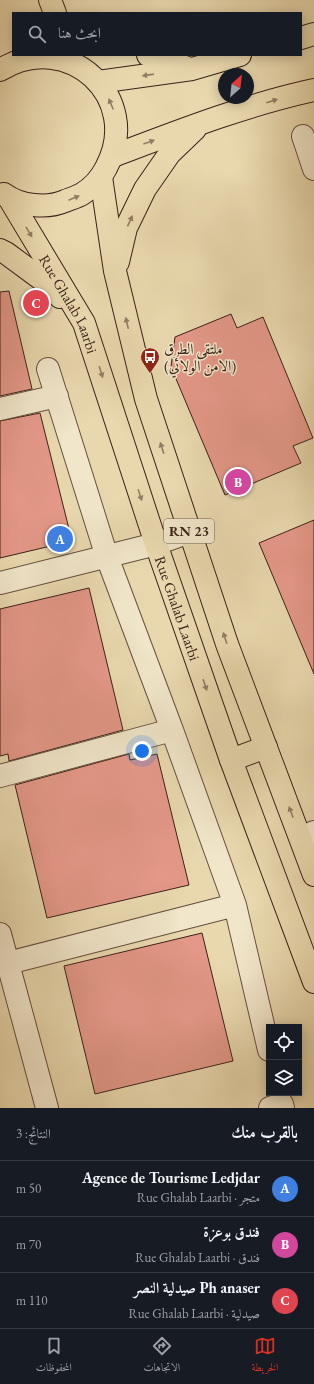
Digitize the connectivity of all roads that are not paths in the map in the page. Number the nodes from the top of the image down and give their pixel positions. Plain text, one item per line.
1 (314, 34) edge
2 (302, 38) edge
3 (151, 56) edge
4 (237, 56) edge
5 (72, 59) edge
6 (192, 69) junction
7 (0, 70) edge
8 (98, 82) junction
9 (314, 90) edge
10 (202, 122) junction
11 (303, 136) dead end
12 (113, 156) junction
13 (314, 169) edge
14 (101, 178) junction
15 (5, 195) edge
16 (0, 250) edge
17 (115, 271) junction
18 (84, 323) junction
19 (48, 369) dead end
20 (57, 396) junction
21 (0, 409) edge
22 (190, 532) junction
23 (156, 544) junction
24 (107, 557) junction
25 (0, 584) edge
26 (172, 730) junction
27 (266, 748) junction
28 (231, 760) junction
29 (0, 776) edge
30 (307, 835) edge
31 (314, 875) edge
32 (235, 905) junction
33 (0, 934) edge
34 (4, 964) edge
35 (314, 982) edge
36 (266, 1037) edge
37 (47, 1108) edge

1 - 2 main road
3 - 6 main road
4 - 6 main road
5 - 7 main road
5 - 8 main road
6 -> 8 main road
12 -> 8 main road
10 -> 9 main road
12 -> 10 main road
17 -> 10 main road
11 - 13 street
12 - 14 main road
15 -> 14 main road
14 - 17 main road, RN 23
15 -> 18 main road, Rue Ghalab Laarbi
16 - 18 main road
22 -> 17 main road, RN 23
18 -> 23 main road, Rue Ghalab Laarbi
19 - 20 street
20 - 21 street
20 - 24 street
22 - 23 street
27 -> 22 main road, RN 23
23 - 24 street
23 -> 28 main road, Rue Ghalab Laarbi
24 - 25 street
24 - 26 street
26 - 29 street
26 - 32 street
27 - 28 main road
30 -> 27 main road, RN 23
28 - 35 main road, Rue Ghalab Laarbi
30 - 31 main road, RN 23
32 - 34 street
32 - 36 street
33 - 34 street
34 - 37 street

